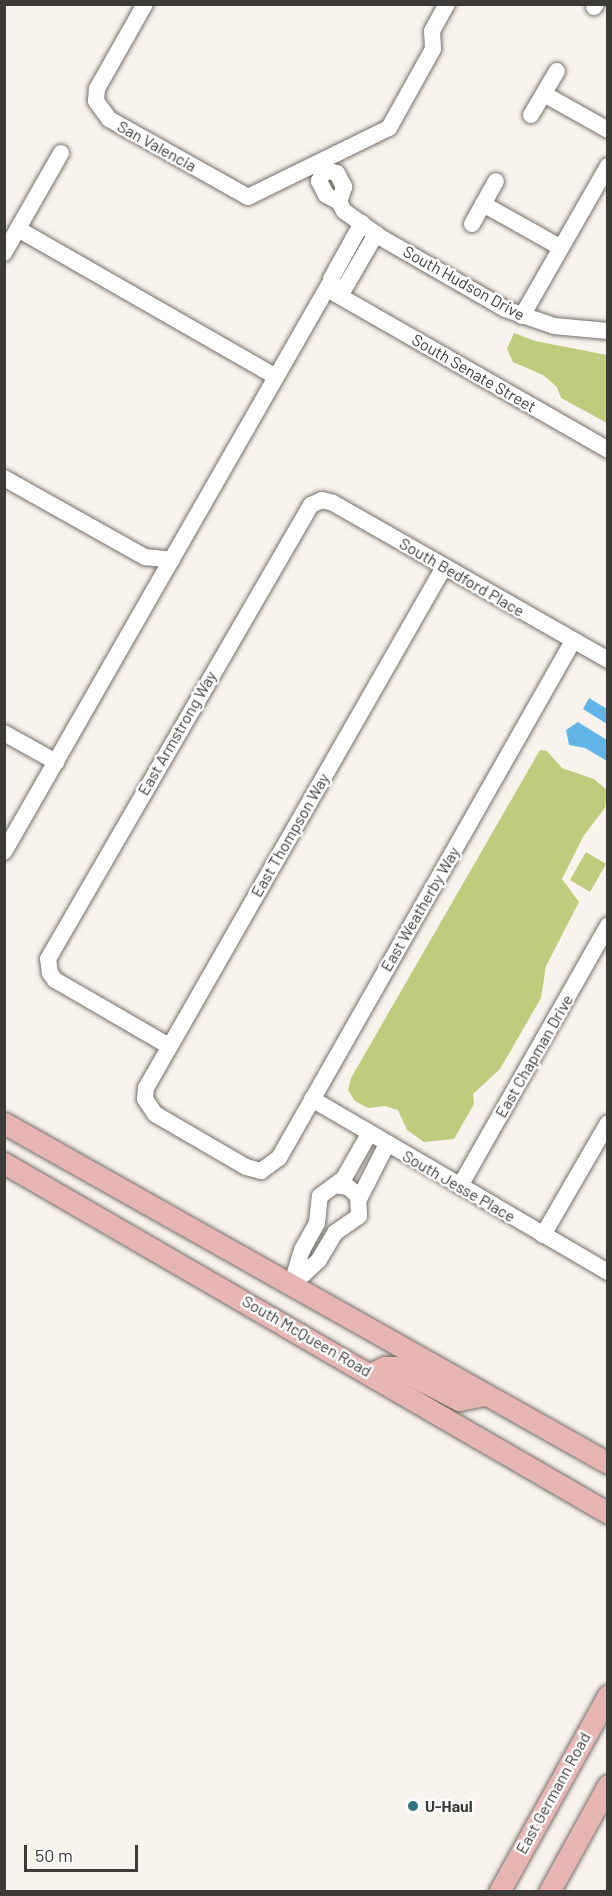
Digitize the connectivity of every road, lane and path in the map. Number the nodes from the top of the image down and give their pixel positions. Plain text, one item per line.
1 (145, 4) edge
2 (447, 4) edge
3 (558, 70) dead end
4 (544, 94) junction
5 (531, 115) dead end
6 (608, 130) edge
7 (61, 153) dead end
8 (323, 166) junction
9 (608, 166) edge
10 (496, 181) dead end
11 (483, 204) junction
12 (362, 222) junction
13 (472, 224) dead end
14 (18, 229) junction
15 (376, 234) junction
16 (560, 246) junction
17 (4, 253) edge
18 (335, 289) junction
19 (522, 316) junction
20 (608, 331) edge
21 (276, 377) junction
22 (608, 450) edge
23 (4, 478) edge
24 (316, 502) joint
25 (172, 560) junction
26 (444, 567) junction
27 (573, 641) junction
28 (608, 660) edge
29 (4, 733) edge
30 (56, 762) junction
31 (4, 852) edge
32 (608, 925) edge
33 (169, 1046) junction
34 (312, 1099) junction
35 (4, 1123) edge
36 (608, 1123) edge
37 (369, 1134) junction
38 (387, 1144) junction
39 (4, 1163) edge
40 (261, 1171) joint
41 (335, 1185) junction
42 (460, 1186) junction
43 (359, 1199) junction
44 (543, 1235) junction
45 (608, 1272) edge
46 (291, 1286) junction
47 (272, 1316) junction
48 (372, 1373) junction
49 (485, 1395) junction
50 (608, 1463) edge
51 (608, 1513) edge
52 (608, 1695) edge
53 (608, 1785) edge
54 (499, 1892) edge
55 (549, 1892) edge

1 - 8 street, San Valencia
2 - 8 street, San Valencia
3 - 4 street
4 - 5 street
4 - 6 street
7 - 14 street
8 - 12 street
9 - 16 street
10 - 11 street
11 - 13 street
11 - 16 street
12 - 15 street, South Hudson Drive
12 - 18 street
14 - 17 street
14 - 21 street
15 - 18 street
15 - 19 street, South Hudson Drive
16 - 19 street
18 - 21 street
18 - 22 street, South Senate Street
19 - 20 street, South Hudson Drive
21 - 25 street
23 - 25 street
24 - 26 street, South Bedford Place
24 - 33 street, East Armstrong Way
25 - 30 street
26 - 27 street, South Bedford Place
26 - 33 street, East Thompson Way
27 - 28 street, South Bedford Place
27 - 34 street, East Weatherby Way
29 - 30 street
30 - 31 street
32 - 42 street, East Chapman Drive
33 - 40 street, East Thompson Way
34 - 37 street, South Jesse Place
34 - 40 street, East Weatherby Way
35 - 46 main road
36 - 44 street
37 - 38 street, South Jesse Place
37 - 41 street
38 - 42 street, South Jesse Place
38 - 43 street
39 - 47 main road, South McQueen Road
41 - 43 street
41 - 46 street
42 - 44 street, South Jesse Place
43 - 46 street
44 - 45 street, South Jesse Place
46 - 47 main road
46 - 49 main road
47 - 48 main road, South McQueen Road
48 - 49 main road
48 - 51 main road, South McQueen Road
49 - 50 main road
52 - 54 main road, East Germann Road
53 - 55 main road

